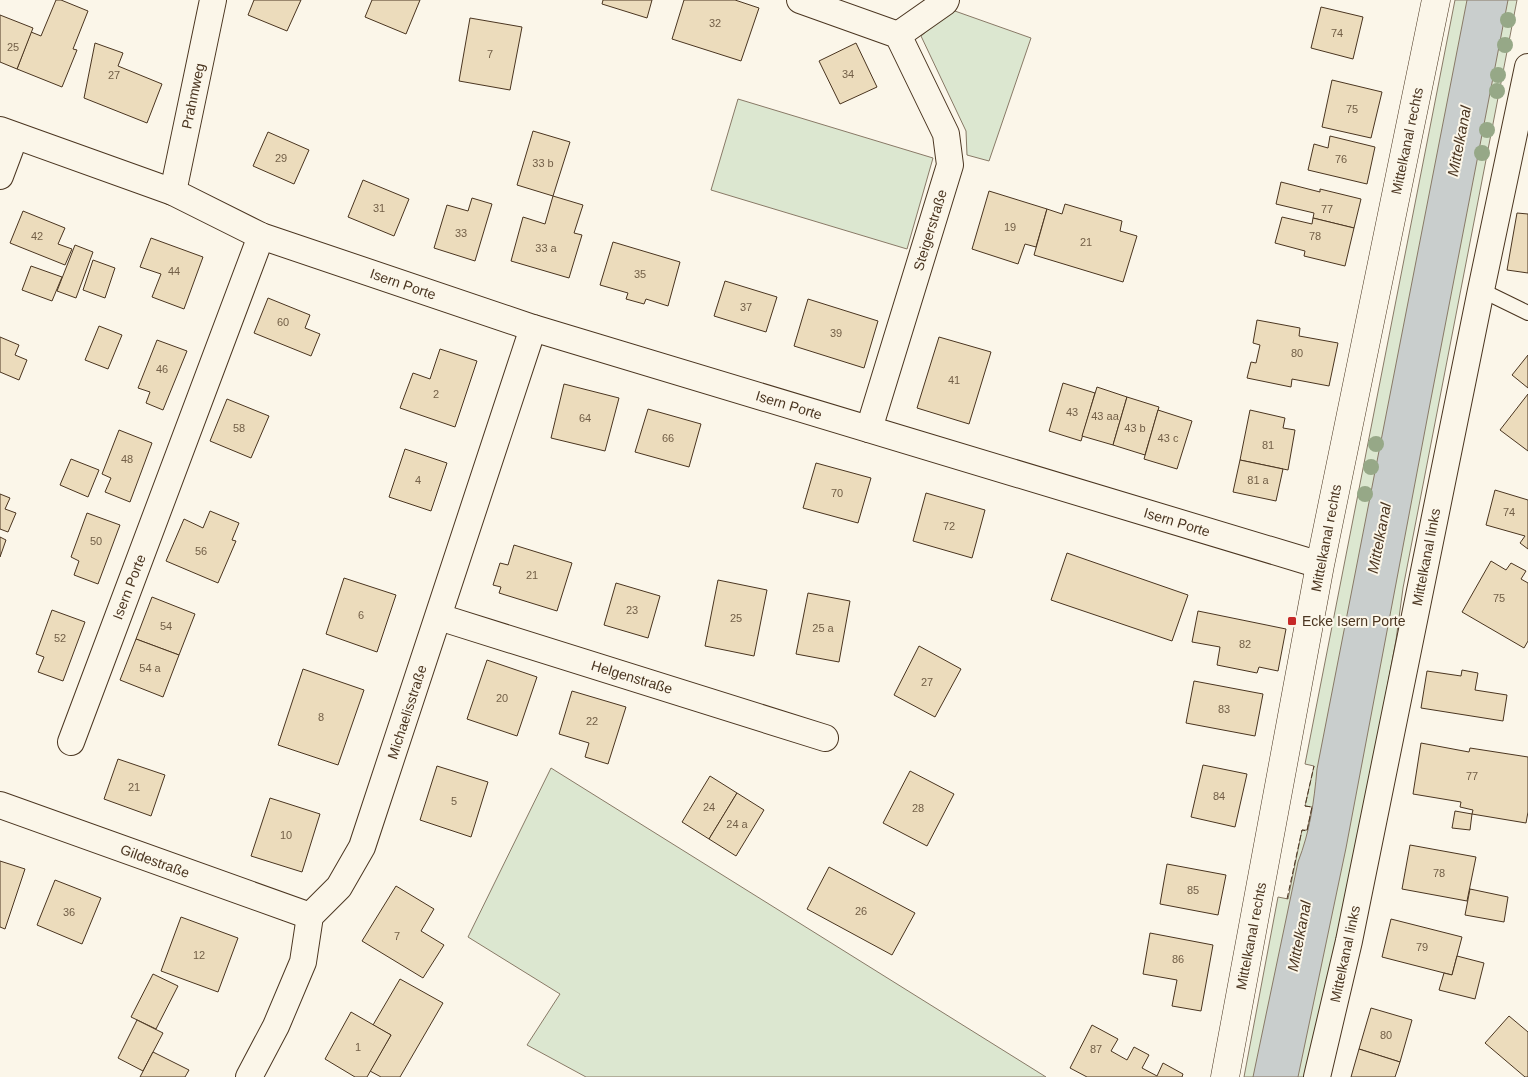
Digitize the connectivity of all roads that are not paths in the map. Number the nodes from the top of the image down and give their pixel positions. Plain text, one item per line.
1 (214, 0) edge
2 (800, 0) edge
3 (946, 0) edge
4 (1436, 0) edge
5 (898, 35) junction
6 (1528, 67) edge
7 (7, 133) edge
8 (0, 176) edge
9 (173, 192) junction
10 (261, 236) junction
11 (1481, 290) junction
12 (1528, 313) edge
13 (533, 328) junction
14 (869, 429) junction
15 (1320, 565) junction
16 (439, 617) junction
17 (825, 738) dead end
18 (70, 742) dead end
19 (0, 805) edge
20 (310, 916) junction
21 (249, 1077) edge
22 (1224, 1077) edge
23 (1318, 1077) edge

1 - 9 street, Prahmweg
2 - 5 street
3 - 5 street
4 - 15 main road, Mittelkanal rechts
5 - 14 street, Steigerstraße
6 - 11 street, Mittelkanal links
7 - 8 street, Isern Porte
7 - 9 street, Isern Porte
9 - 10 street, Isern Porte
10 - 13 street, Isern Porte
10 - 18 street, Isern Porte
11 - 12 lane
11 - 23 street, Mittelkanal links
13 - 14 street, Isern Porte
13 - 16 street, Michaelisstraße
14 - 15 street, Isern Porte
15 - 22 main road, Mittelkanal rechts
16 - 17 street, Helgenstraße
16 - 20 street, Michaelisstraße
19 - 20 street, Gildestraße
20 - 21 street

